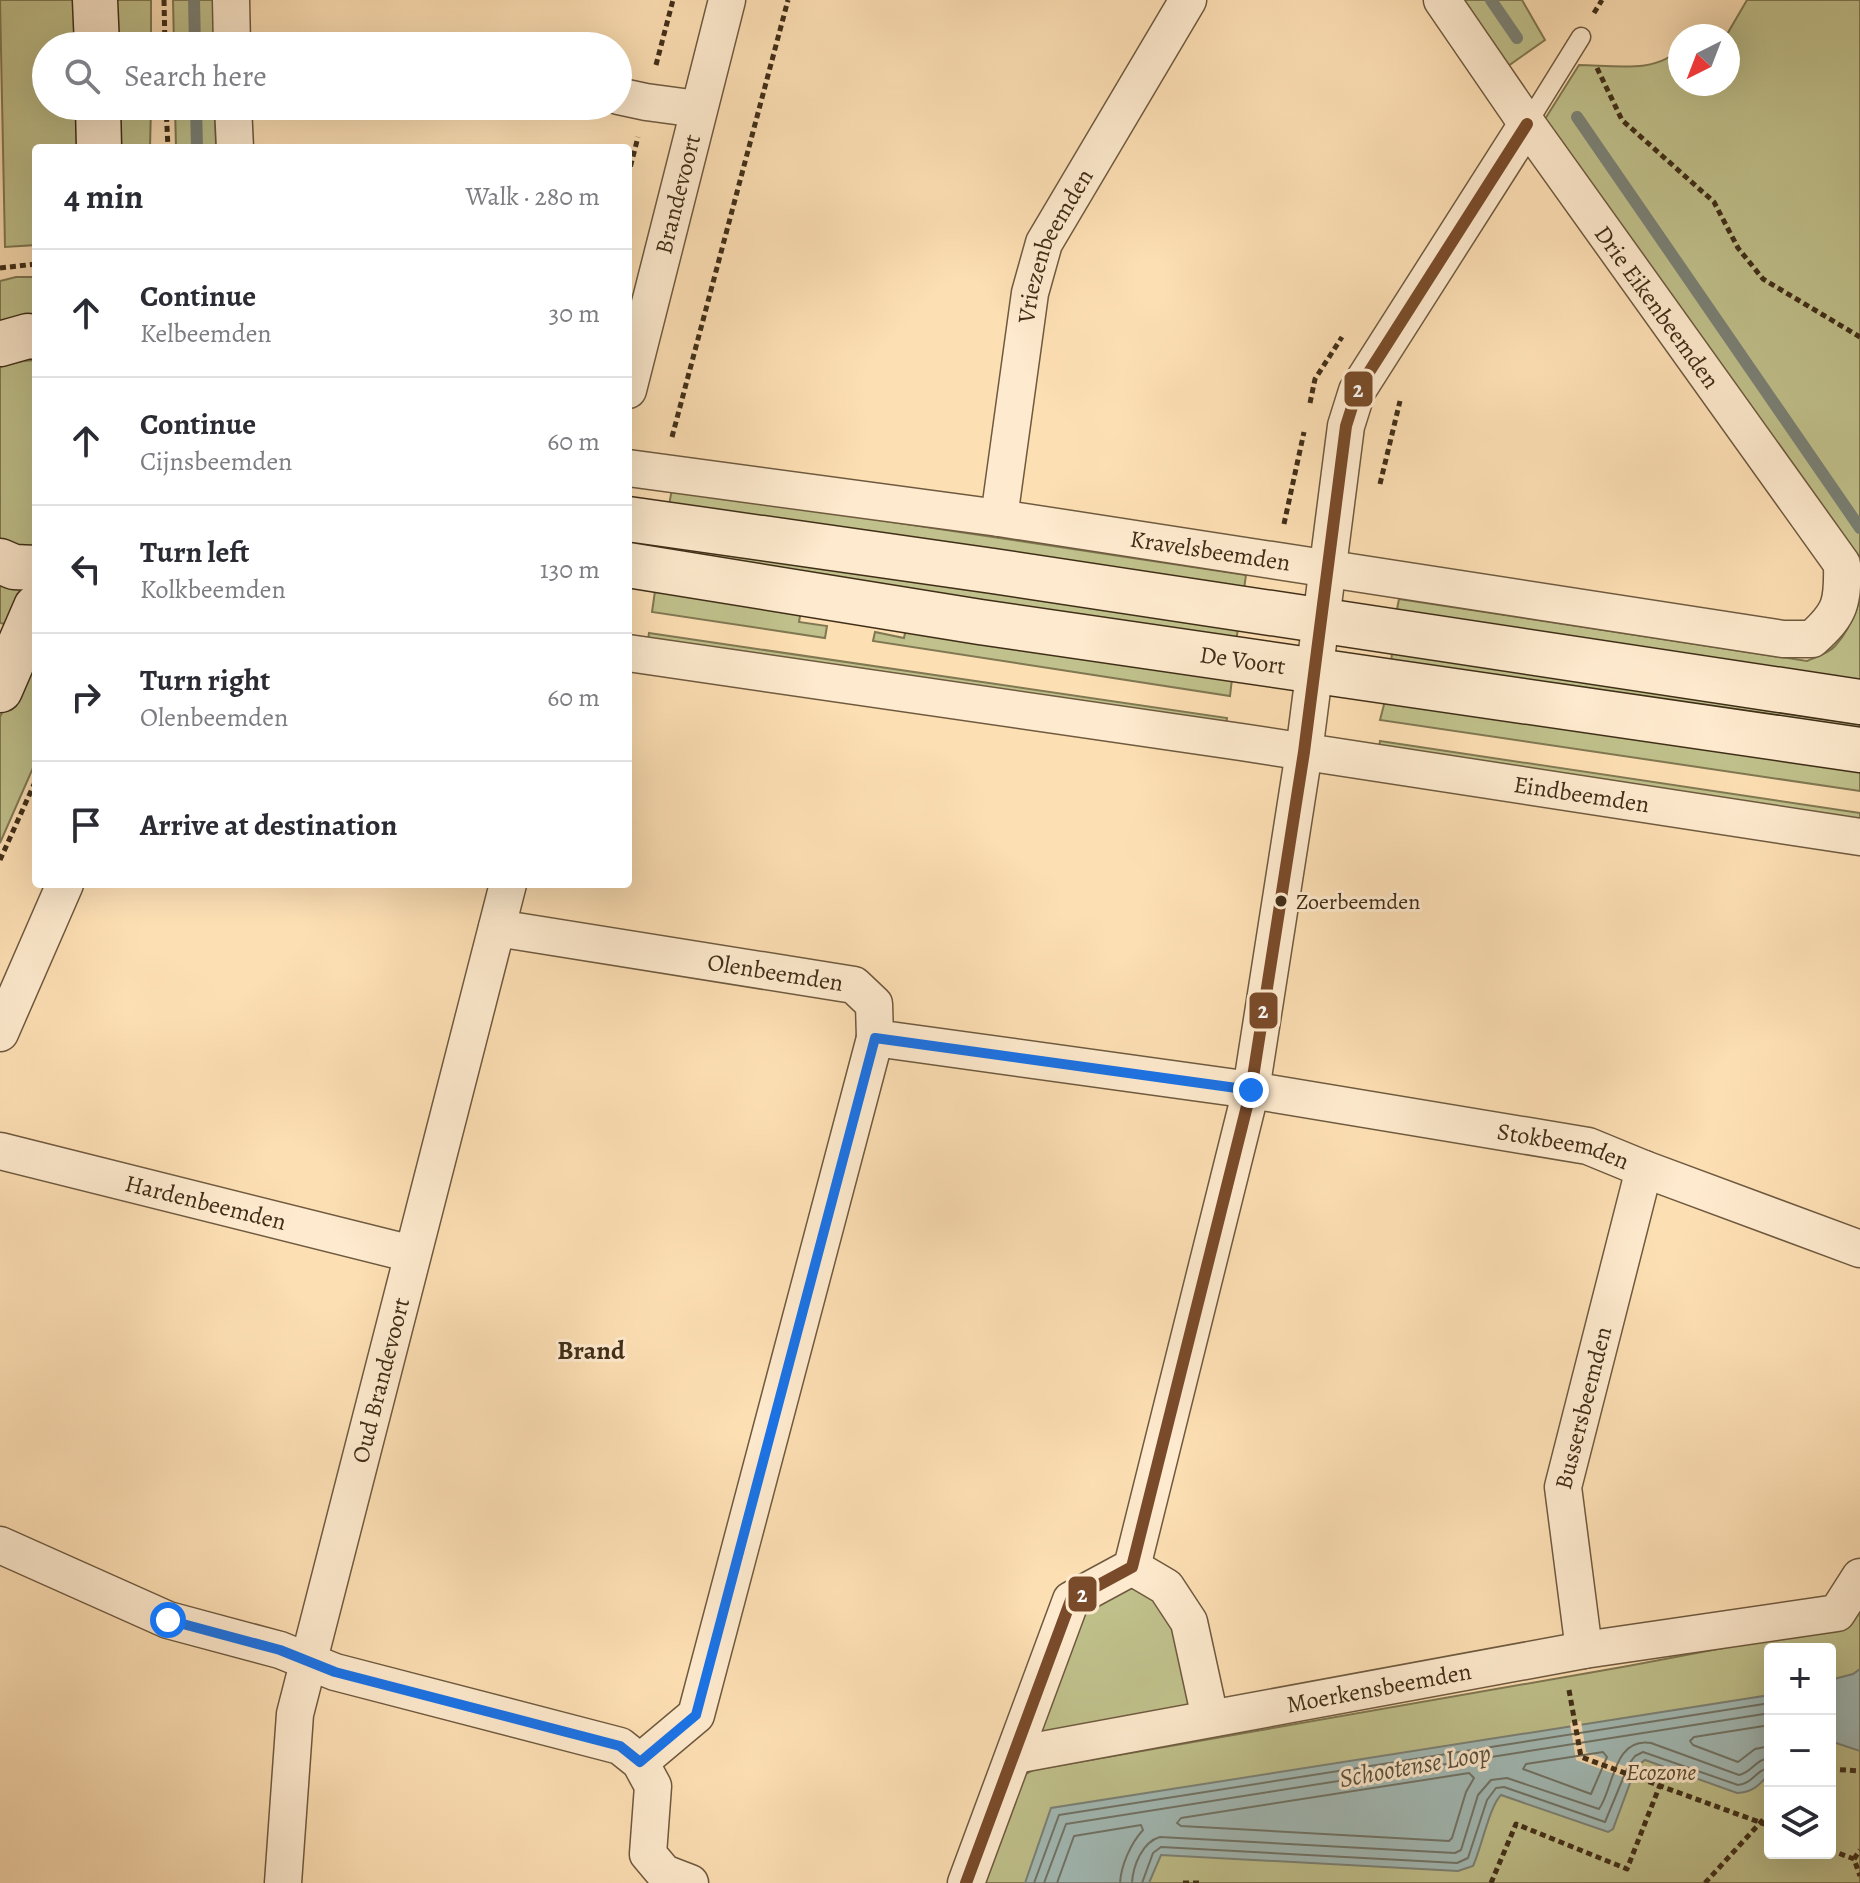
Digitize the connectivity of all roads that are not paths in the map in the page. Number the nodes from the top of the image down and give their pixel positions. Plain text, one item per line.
1 (95, 0) edge
2 (231, 0) edge
3 (727, 0) edge
4 (1188, 0) edge
5 (1442, 0) edge
6 (96, 32) edge
7 (232, 32) edge
8 (1581, 37) road end
9 (632, 99) edge
10 (698, 109) junction
11 (98, 120) edge
12 (234, 120) edge
13 (1527, 124) junction
14 (99, 144) edge
15 (235, 144) edge
16 (32, 336) edge
17 (0, 344) edge
18 (632, 374) edge
19 (645, 471) edge
20 (999, 518) junction
21 (632, 520) edge
22 (0, 561) edge
23 (632, 566) edge
24 (32, 568) edge
25 (1328, 570) junction
26 (32, 616) edge
27 (1322, 620) junction
28 (1832, 621) joint
29 (632, 654) edge
30 (1315, 670) junction
31 (0, 690) edge
32 (1860, 702) edge
33 (1860, 750) edge
34 (1304, 752) junction
35 (1860, 837) edge
36 (63, 888) edge
37 (507, 888) edge
38 (497, 928) junction
39 (0, 1033) edge
40 (875, 1038) junction
41 (1251, 1090) junction
42 (0, 1151) edge
43 (1644, 1169) junction
44 (1860, 1249) edge
45 (412, 1254) junction
46 (0, 1545) edge
47 (1132, 1567) junction
48 (1860, 1577) edge
49 (1584, 1650) junction
50 (309, 1661) junction
51 (1210, 1718) junction
52 (1015, 1755) junction
53 (640, 1762) junction
54 (283, 1883) edge
55 (690, 1883) edge
56 (966, 1883) edge

1 - 6 street
2 - 7 street
3 - 10 street, Brandevoort
4 - 20 street, Vriezenbeemden
5 - 13 street, Drie Eikenbeemden
8 - 13 lane
9 - 10 street
10 - 18 street, Brandevoort
11 - 14 street
12 - 15 street
13 - 25 street
13 - 28 street, Drie Eikenbeemden
16 - 17 street
19 - 20 street, Kravelsbeemden
20 - 25 street, Kravelsbeemden
21 - 27 street
22 - 24 street
23 - 30 street, De Voort
25 - 27 street
25 - 28 street, Kravelsbeemden
26 - 31 street
27 - 30 street
27 - 32 street
29 - 34 street
30 - 33 street, De Voort
30 - 34 street
34 - 35 street, Eindbeemden
34 - 41 street
36 - 39 street
37 - 38 street, Oud Brandevoort
38 - 40 street, Olenbeemden
38 - 45 street, Oud Brandevoort
40 - 41 street
40 - 53 street
41 - 43 street, Stokbeemden
41 - 47 street
42 - 45 street, Hardenbeemden
43 - 44 street, Stokbeemden
43 - 49 street, Bussersbeemden
45 - 50 street, Oud Brandevoort
46 - 50 street
47 - 51 street
47 - 52 street
48 - 49 street, Moerkensbeemden
49 - 51 street, Moerkensbeemden
50 - 53 street
50 - 54 street, Oud Brandevoort
51 - 52 street, Moerkensbeemden
52 - 56 street
53 - 55 street

